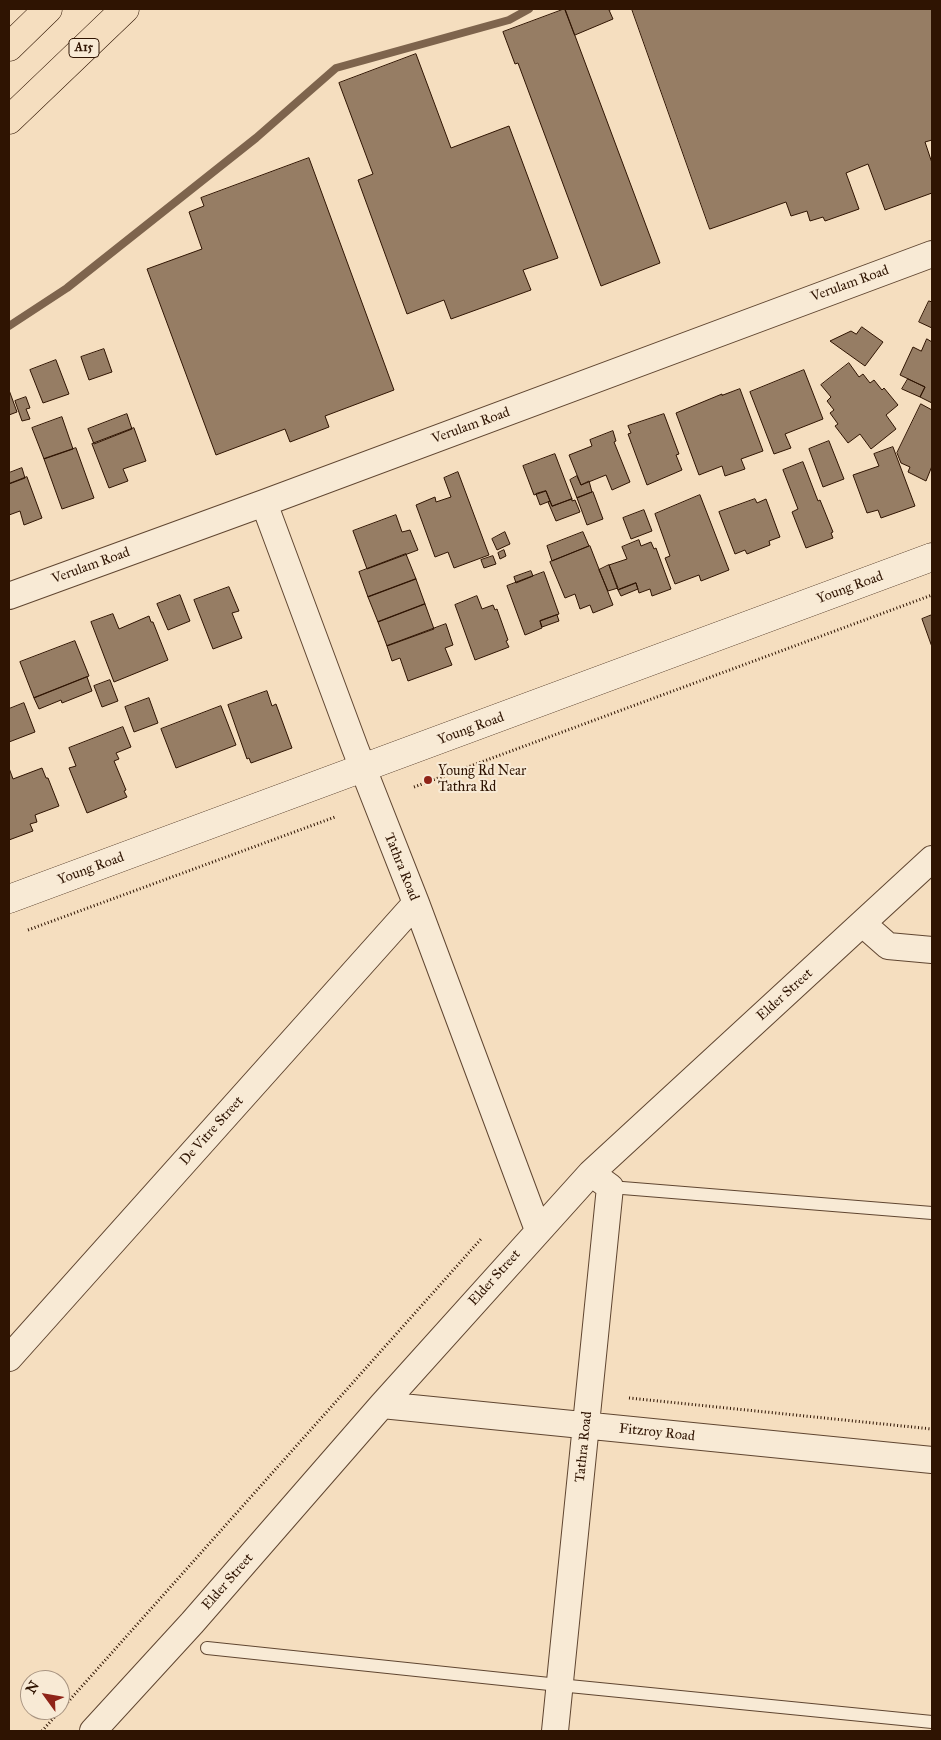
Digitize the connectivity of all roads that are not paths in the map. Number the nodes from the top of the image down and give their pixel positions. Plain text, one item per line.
1 (48, 9) edge
2 (125, 9) edge
3 (9, 47) edge
4 (9, 120) edge
5 (932, 254) edge
6 (264, 504) junction
7 (932, 557) edge
8 (9, 596) edge
9 (362, 769) junction
10 (932, 859) edge
11 (9, 899) edge
12 (416, 903) junction
13 (863, 924) junction
14 (932, 950) edge
15 (600, 1180) junction
16 (932, 1213) edge
17 (538, 1230) junction
18 (9, 1358) edge
19 (382, 1405) junction
20 (587, 1426) junction
21 (932, 1460) edge
22 (208, 1648) dead end
23 (560, 1685) junction
24 (932, 1722) edge
25 (93, 1731) edge
26 (555, 1731) edge

1 - 3 highway
2 - 4 highway, A15
5 - 6 street, Verulam Road
6 - 8 street, Verulam Road
6 - 9 street, Tathra Road
7 - 9 street, Young Road
9 - 11 street, Young Road
9 - 12 street, Tathra Road
10 - 13 street, Elder Street
12 - 17 street, Tathra Road
12 - 18 street, De Vitre Street
13 - 14 street
13 - 15 street, Elder Street
15 - 16 lane
15 - 17 street, Elder Street
15 - 20 street, Tathra Road
17 - 19 street, Elder Street
19 - 20 street, Fitzroy Road
19 - 25 street, Elder Street
20 - 21 street, Fitzroy Road
20 - 23 street, Tathra Road
22 - 23 lane
23 - 24 lane
23 - 26 street, Tathra Road

